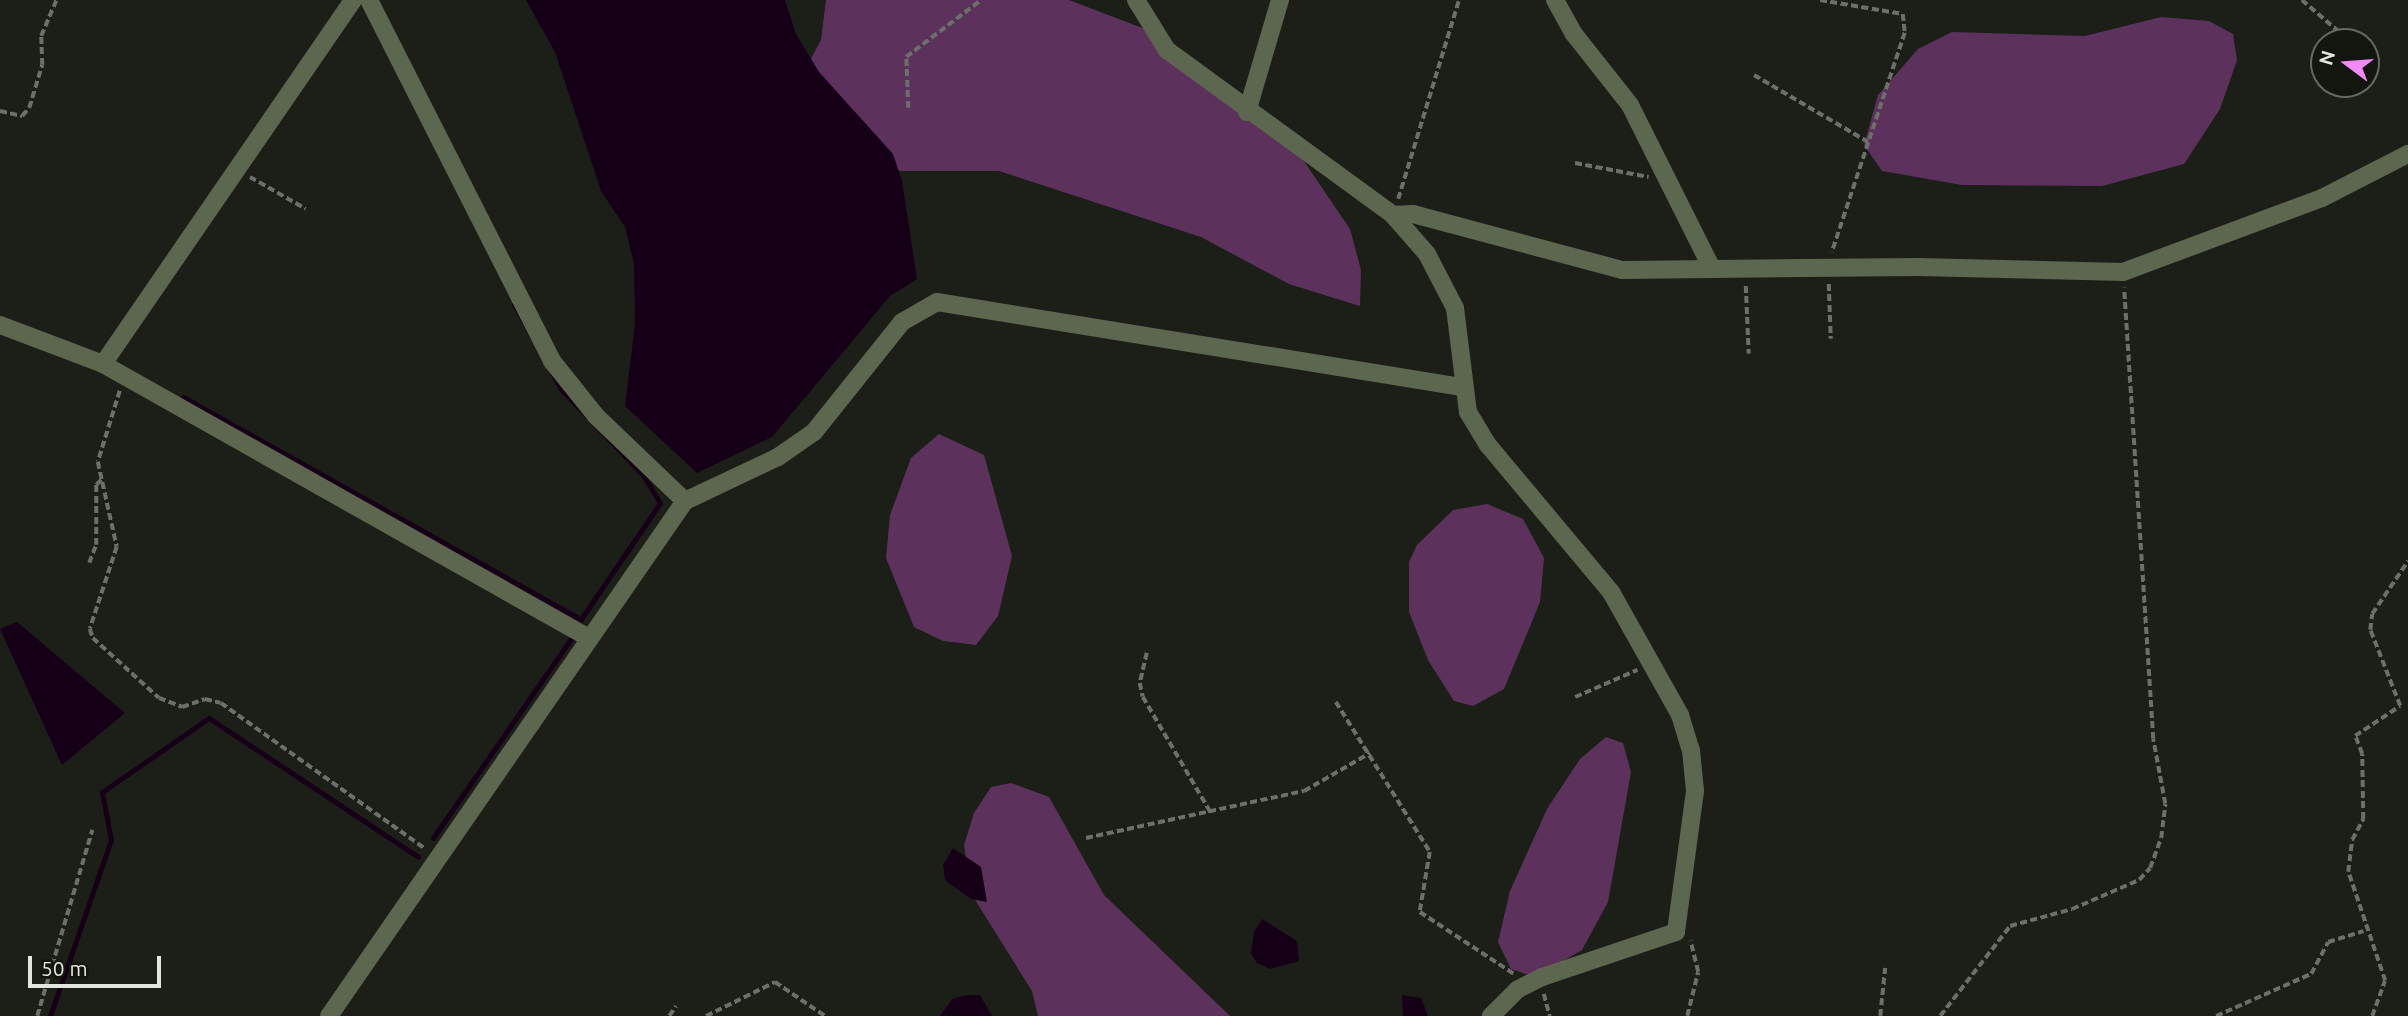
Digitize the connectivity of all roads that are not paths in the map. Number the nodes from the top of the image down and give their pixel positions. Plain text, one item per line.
1 (353, 0) edge
2 (369, 0) edge
3 (1136, 0) edge
4 (1280, 0) edge
5 (1555, 0) edge
6 (1247, 112) junction
7 (2408, 154) edge
8 (1393, 215) junction
9 (1712, 269) junction
10 (0, 325) edge
11 (103, 364) junction
12 (1462, 387) junction
13 (685, 501) junction
14 (589, 638) junction
15 (329, 1016) edge
16 (1491, 1016) edge

1 - 11 street
2 - 13 street
3 - 6 street
4 - 6 street
5 - 9 street
6 - 8 street
7 - 9 street
8 - 9 street
8 - 12 street
10 - 11 street
11 - 14 street
12 - 13 street
12 - 16 street
13 - 14 street
14 - 15 street

